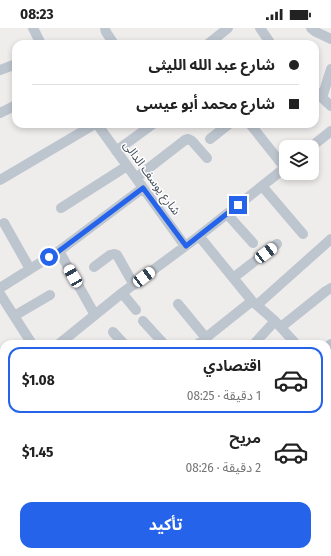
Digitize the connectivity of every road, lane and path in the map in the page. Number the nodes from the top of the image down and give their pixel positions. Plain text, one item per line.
1 (33, 28) edge
2 (105, 28) edge
3 (228, 28) edge
4 (260, 28) edge
5 (311, 28) edge
6 (331, 38) edge
7 (39, 40) edge
8 (111, 40) edge
9 (213, 40) edge
10 (266, 40) edge
11 (12, 66) edge
12 (331, 69) edge
13 (0, 70) edge
14 (319, 94) edge
15 (331, 106) edge
16 (12, 107) edge
17 (0, 113) edge
18 (89, 128) edge
19 (99, 128) edge
20 (148, 128) edge
21 (224, 128) edge
22 (253, 128) edge
23 (331, 131) edge
24 (210, 139) dead end
25 (319, 141) edge
26 (116, 151) junction
27 (207, 158) dead end
28 (279, 159) edge
29 (127, 166) junction
30 (279, 173) edge
31 (136, 178) junction
32 (0, 180) edge
33 (262, 186) junction
34 (143, 188) junction
35 (61, 208) dead end
36 (227, 214) junction
37 (4, 223) dead end
38 (303, 234) dead end
39 (199, 236) junction
40 (331, 239) edge
41 (253, 243) dead end
42 (277, 244) dead end
43 (186, 246) junction
44 (59, 251) junction
45 (94, 267) dead end
46 (30, 269) junction
47 (233, 278) junction
48 (134, 285) junction
49 (0, 288) edge
50 (331, 288) edge
51 (0, 294) edge
52 (122, 294) junction
53 (50, 295) dead end
54 (254, 303) junction
55 (178, 304) dead end
56 (136, 310) dead end
57 (95, 315) junction
58 (14, 316) junction
59 (143, 321) dead end
60 (278, 324) junction
61 (113, 332) dead end
62 (29, 340) edge
63 (64, 340) edge
64 (120, 340) edge
65 (160, 340) edge
66 (201, 340) edge
67 (203, 340) edge
68 (259, 340) edge
69 (292, 340) edge

1 - 7 street
2 - 8 street
3 - 9 street
4 - 10 street
5 - 6 street
11 - 13 street
12 - 14 street
14 - 15 street
16 - 17 street
18 - 32 street
19 - 26 street, شارع يوسف الدالى
20 - 26 street
21 - 24 street
22 - 28 street
23 - 25 street
26 - 29 street, شارع يوسف الدالى
27 - 31 street
29 - 31 street, شارع يوسف الدالى
29 - 35 street
30 - 33 street
31 - 34 street, شارع يوسف الدالى
33 - 36 street
33 - 38 street
34 - 43 street, شارع يوسف الدالى
34 - 44 street
36 - 39 street
36 - 41 street
37 - 46 street
39 - 43 street
39 - 47 street
40 - 54 street
42 - 47 street
43 - 48 street
44 - 46 street
44 - 57 street
45 - 48 street
46 - 49 street
47 - 54 street
48 - 52 street
50 - 60 street
51 - 58 street
52 - 56 street
52 - 57 street
53 - 58 street
54 - 60 street
54 - 67 street
55 - 66 street
57 - 63 street
58 - 62 street
59 - 65 street
60 - 68 street
60 - 69 street
61 - 64 street

